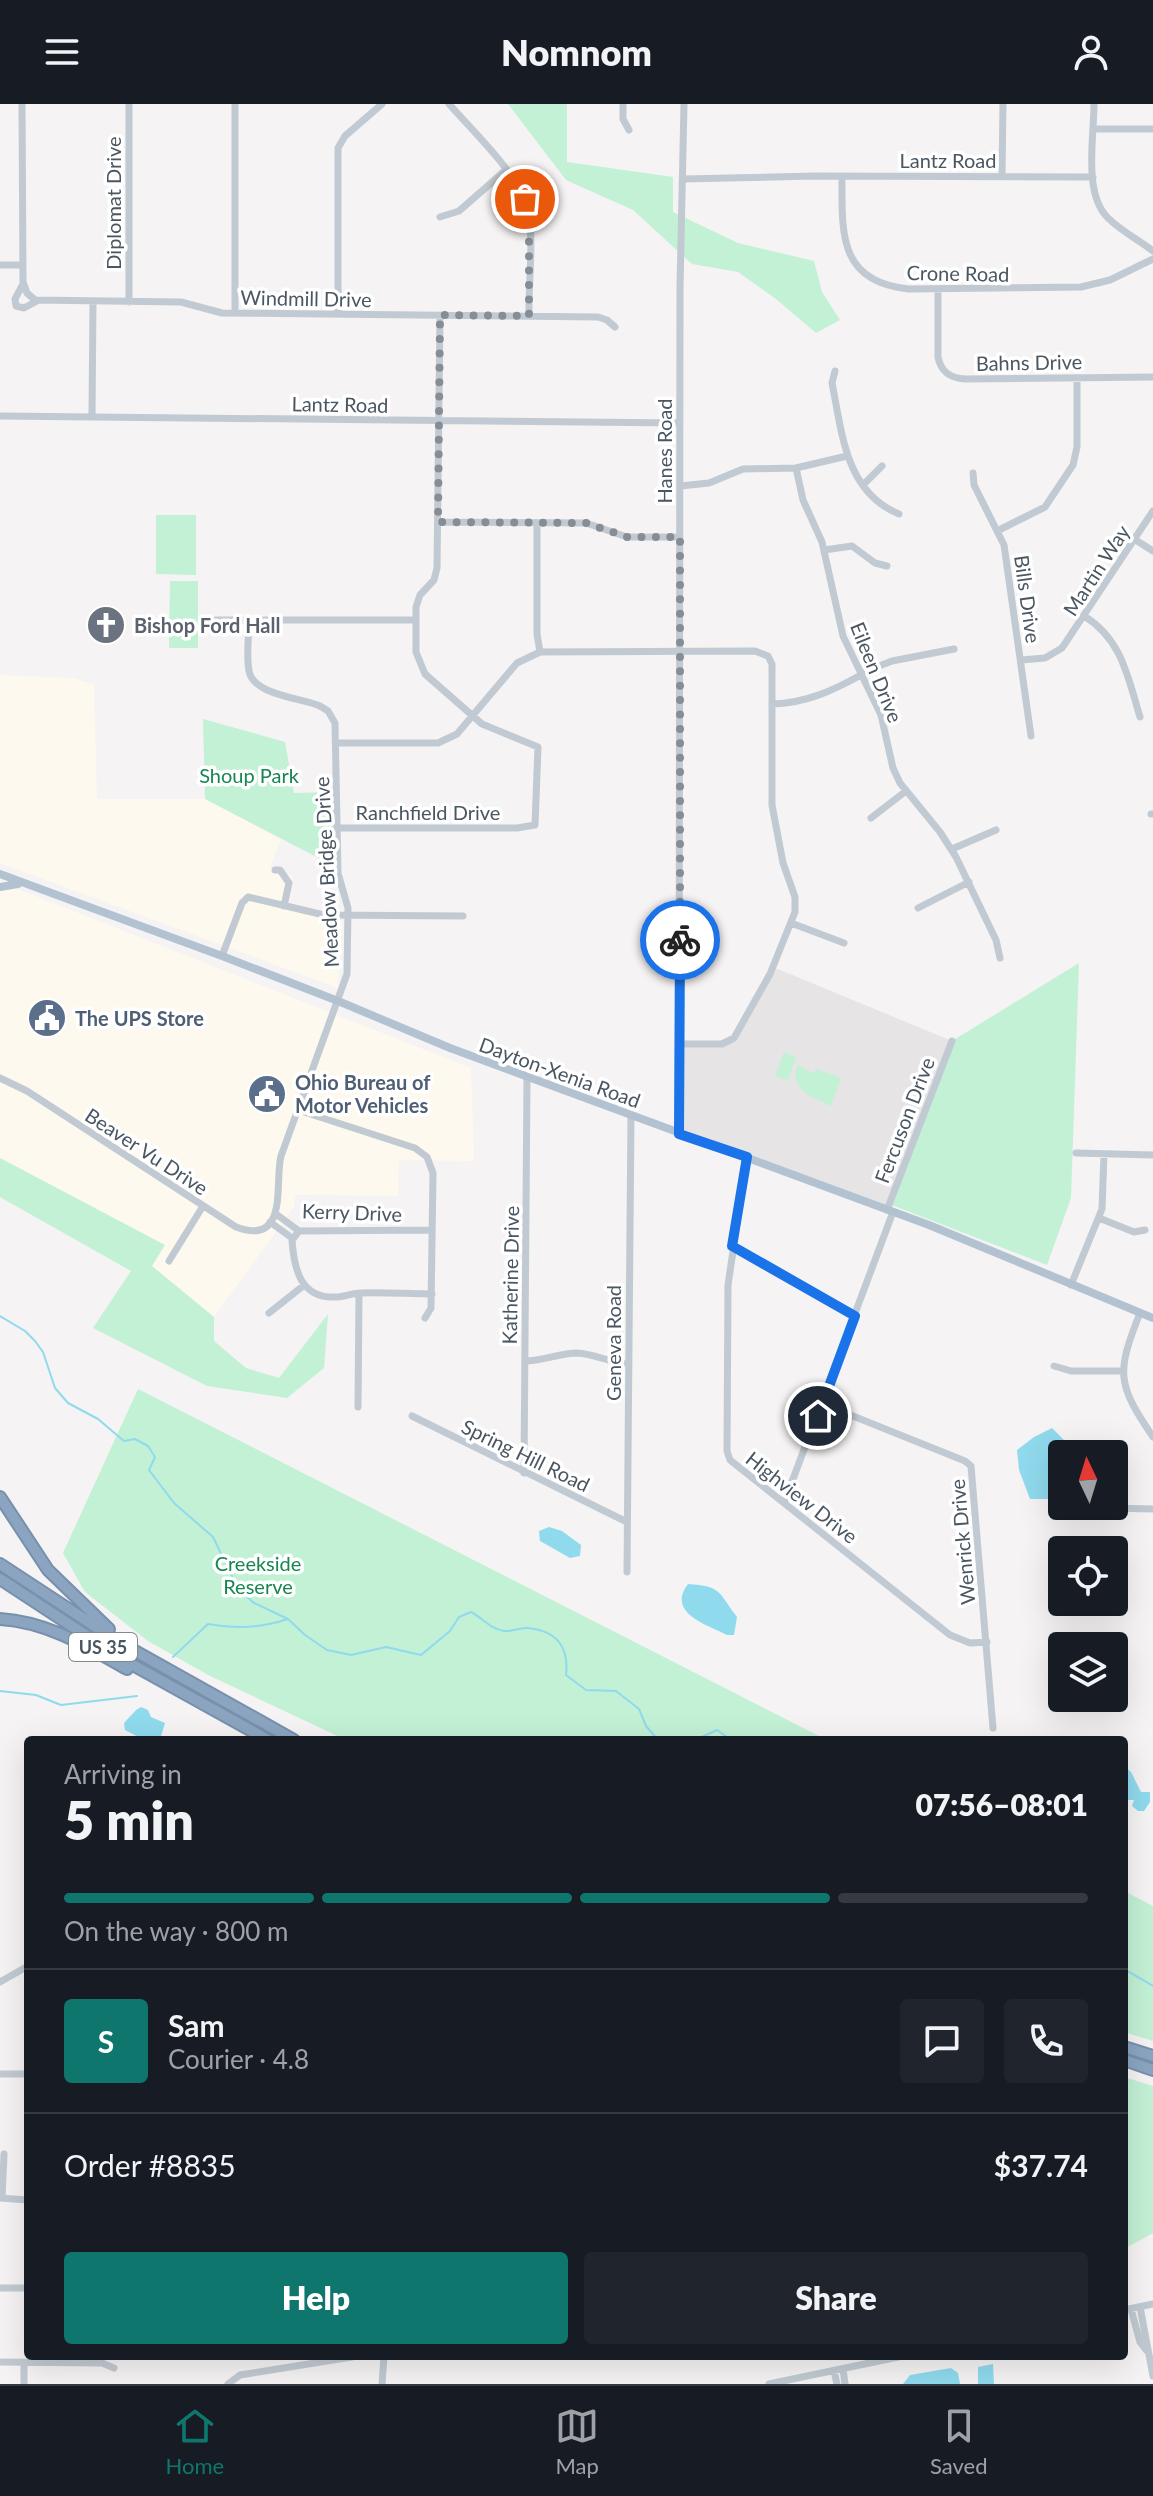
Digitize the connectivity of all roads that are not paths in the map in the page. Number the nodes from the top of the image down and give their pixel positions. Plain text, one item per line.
1 (22, 104) edge
2 (129, 104) edge
3 (235, 104) edge
4 (382, 104) edge
5 (449, 104) edge
6 (623, 104) edge
7 (684, 104) edge
8 (1003, 104) edge
9 (1094, 104) edge
10 (1094, 129) junction
11 (1153, 129) edge
12 (629, 130) dead end
13 (506, 170) junction
14 (842, 176) junction
15 (1002, 176) junction
16 (1093, 177) junction
17 (683, 179) junction
18 (440, 217) dead end
19 (1153, 251) edge
20 (1153, 259) edge
21 (0, 265) edge
22 (23, 265) junction
23 (23, 282) junction
24 (938, 289) junction
25 (39, 301) junction
26 (93, 301) junction
27 (129, 302) junction
28 (235, 313) junction
29 (338, 314) junction
30 (440, 315) junction
31 (529, 316) junction
32 (615, 327) dead end
33 (835, 371) dead end
34 (1153, 377) edge
35 (1077, 378) junction
36 (0, 416) edge
37 (92, 417) junction
38 (439, 421) junction
39 (680, 423) junction
40 (847, 456) junction
41 (882, 466) dead end
42 (796, 468) junction
43 (973, 473) dead end
44 (863, 485) junction
45 (680, 486) junction
46 (1153, 511) edge
47 (899, 514) dead end
48 (438, 522) junction
49 (537, 523) junction
50 (999, 530) junction
51 (680, 537) junction
52 (1134, 539) junction
53 (824, 550) junction
54 (1153, 551) edge
55 (887, 566) dead end
56 (1084, 616) junction
57 (203, 620) dead end
58 (249, 620) junction
59 (416, 620) junction
60 (954, 649) dead end
61 (540, 652) junction
62 (680, 652) junction
63 (1021, 660) junction
64 (861, 674) junction
65 (772, 704) junction
66 (472, 716) junction
67 (1140, 717) dead end
68 (1031, 736) dead end
69 (337, 743) junction
70 (906, 791) junction
71 (871, 818) dead end
72 (337, 828) junction
73 (996, 830) dead end
74 (952, 849) junction
75 (275, 870) dead end
76 (0, 874) edge
77 (969, 882) junction
78 (24, 883) junction
79 (0, 887) edge
80 (284, 906) junction
81 (918, 908) dead end
82 (348, 916) junction
83 (463, 916) dead end
84 (791, 923) junction
85 (844, 943) dead end
86 (222, 956) junction
87 (1000, 958) dead end
88 (338, 1001) junction
89 (952, 1041) dead end
90 (680, 1044) junction
91 (527, 1077) junction
92 (0, 1078) edge
93 (298, 1110) junction
94 (631, 1115) junction
95 (679, 1134) junction
96 (1076, 1153) dead end
97 (1104, 1154) junction
98 (1153, 1155) edge
99 (747, 1157) junction
100 (203, 1206) junction
101 (890, 1211) junction
102 (276, 1214) junction
103 (1099, 1218) junction
104 (270, 1222) junction
105 (432, 1230) junction
106 (1145, 1230) dead end
107 (299, 1231) junction
108 (292, 1238) junction
109 (732, 1246) junction
110 (169, 1261) dead end
111 (1071, 1285) junction
112 (303, 1286) junction
113 (359, 1293) junction
114 (432, 1294) junction
115 (269, 1313) dead end
116 (1140, 1313) junction
117 (855, 1316) junction
118 (425, 1318) dead end
119 (1153, 1318) edge
120 (525, 1361) junction
121 (629, 1364) junction
122 (1054, 1366) dead end
123 (1122, 1371) junction
124 (823, 1404) junction
125 (358, 1407) dead end
126 (412, 1416) dead end
127 (1153, 1437) edge
128 (524, 1473) junction
129 (0, 1497) edge
130 (784, 1503) junction
131 (1128, 1508) edge
132 (1153, 1509) edge
133 (627, 1522) junction
134 (0, 1564) edge
135 (627, 1572) dead end
136 (0, 1579) edge
137 (0, 1619) edge
138 (987, 1642) junction
139 (156, 1664) junction
140 (210, 1710) junction
141 (993, 1728) dead end
142 (260, 1736) edge
143 (287, 1736) edge
144 (24, 1968) edge
145 (0, 1982) edge
146 (1128, 2048) edge
147 (1153, 2056) edge
148 (1128, 2061) edge
149 (1153, 2070) edge
150 (0, 2074) edge
151 (24, 2074) edge
152 (4, 2154) dead end
153 (1, 2198) edge
154 (24, 2200) edge
155 (0, 2288) edge
156 (24, 2288) edge
157 (1153, 2304) edge
158 (1132, 2309) edge
159 (333, 2360) edge
160 (384, 2360) edge
161 (884, 2360) edge
162 (0, 2362) edge
163 (24, 2363) junction
164 (1151, 2364) edge
165 (114, 2368) dead end
166 (838, 2370) junction
167 (1153, 2376) edge
168 (228, 2383) edge
169 (24, 2384) edge
170 (382, 2384) edge
171 (769, 2384) edge
172 (837, 2384) edge
173 (845, 2384) edge

1 - 22 street
2 - 27 street, Diplomat Drive
3 - 28 street
4 - 29 street
5 - 13 street
6 - 12 street
7 - 17 street, Hanes Road
8 - 15 street
9 - 10 street
10 - 11 street
10 - 16 street
13 - 18 street
13 - 31 street
14 - 15 street, Lantz Road
14 - 17 street, Lantz Road
14 - 24 street, Crone Road
15 - 16 street, Lantz Road
16 - 19 street
17 - 39 street, Hanes Road
20 - 24 street, Crone Road
21 - 22 street
22 - 23 street
23 - 25 street
23 - 25 street
24 - 35 street, Bahns Drive
25 - 26 street, Windmill Drive
26 - 27 street, Windmill Drive
26 - 37 street
27 - 28 street, Windmill Drive
28 - 29 street, Windmill Drive
29 - 30 street, Windmill Drive
30 - 31 street, Windmill Drive
30 - 38 street
31 - 32 street, Windmill Drive
33 - 40 street
34 - 35 street, Bahns Drive
35 - 50 street
36 - 37 street, Lantz Road
37 - 38 street, Lantz Road
38 - 39 street, Lantz Road
38 - 48 street
39 - 45 street, Hanes Road
40 - 42 street
40 - 44 street
41 - 44 street
42 - 45 street
42 - 53 street, Eileen Drive
43 - 50 street, Bills Drive
44 - 47 street
45 - 51 street, Hanes Road
46 - 52 street, Martin Way
48 - 49 street
48 - 59 street
49 - 51 street
49 - 61 street
50 - 63 street, Bills Drive
51 - 62 street, Hanes Road
52 - 54 street
52 - 56 street, Martin Way
53 - 55 street
53 - 64 street, Eileen Drive
56 - 63 street, Martin Way
56 - 67 street
57 - 58 street
58 - 59 street
58 - 69 street, Meadow Bridge Drive
59 - 66 street
60 - 64 street
61 - 62 street
61 - 66 street
62 - 65 street
62 - 90 street, Hanes Road
63 - 68 street, Bills Drive
64 - 65 street
64 - 70 street, Eileen Drive
65 - 84 street
66 - 69 street
66 - 72 street, Ranchfield Drive
69 - 72 street, Meadow Bridge Drive
70 - 71 street
70 - 74 street, Eileen Drive
72 - 82 street, Meadow Bridge Drive
73 - 74 street
74 - 77 street, Eileen Drive
75 - 80 street
76 - 78 main road, Dayton-Xenia Road
77 - 81 street
77 - 87 street, Eileen Drive
78 - 79 main road
78 - 86 main road, Dayton-Xenia Road
80 - 82 street
80 - 86 street
82 - 83 street
82 - 88 street, Meadow Bridge Drive
84 - 85 street
84 - 90 street
86 - 88 main road, Dayton-Xenia Road
88 - 91 main road, Dayton-Xenia Road
88 - 93 street, Meadow Bridge Drive
89 - 101 street, Fercuson Drive
90 - 95 street, Hanes Road
91 - 94 main road, Dayton-Xenia Road
91 - 120 street, Katherine Drive
92 - 100 street, Beaver Vu Drive
93 - 102 street, Meadow Bridge Drive
93 - 105 street
94 - 95 main road, Dayton-Xenia Road
94 - 121 street, Geneva Road
95 - 99 main road, Dayton-Xenia Road
96 - 97 street
97 - 98 street
97 - 103 street
99 - 101 main road, Dayton-Xenia Road
99 - 109 street, Highview Drive
100 - 104 street, Beaver Vu Drive
100 - 110 street
101 - 111 main road, Dayton-Xenia Road
101 - 117 street, Fercuson Drive
102 - 104 street
102 - 107 street, Kerry Drive
103 - 106 street
103 - 111 street
104 - 108 street, Kerry Drive
105 - 107 street, Kerry Drive
105 - 114 street
107 - 108 street
108 - 112 street
109 - 117 street
109 - 130 street, Highview Drive
111 - 116 main road, Dayton-Xenia Road
112 - 113 street
112 - 115 street
113 - 114 street
113 - 125 street
114 - 118 street
116 - 119 main road, Dayton-Xenia Road
116 - 123 street
117 - 124 street, Fercuson Drive
120 - 121 street
120 - 128 street, Katherine Drive
121 - 133 street, Geneva Road
122 - 123 street
123 - 127 street
124 - 130 street, Fercuson Drive
124 - 138 street, Wenrick Drive
126 - 128 street, Spring Hill Road
128 - 133 street, Spring Hill Road
129 - 139 highway
130 - 138 street, Highview Drive
131 - 132 street
133 - 135 street, Geneva Road
134 - 139 highway, US 35
136 - 140 highway, US 35
137 - 140 highway
138 - 141 street, Wenrick Drive
139 - 143 highway, US 35
140 - 142 highway, US 35
144 - 145 street
146 - 147 highway
148 - 149 highway
150 - 151 street
152 - 153 street
153 - 154 street
155 - 156 street
157 - 158 street
158 - 164 street
159 - 168 street
160 - 170 street
161 - 166 street
162 - 163 street
163 - 165 street
163 - 169 street
164 - 167 street
166 - 171 street
166 - 172 street
166 - 173 street

